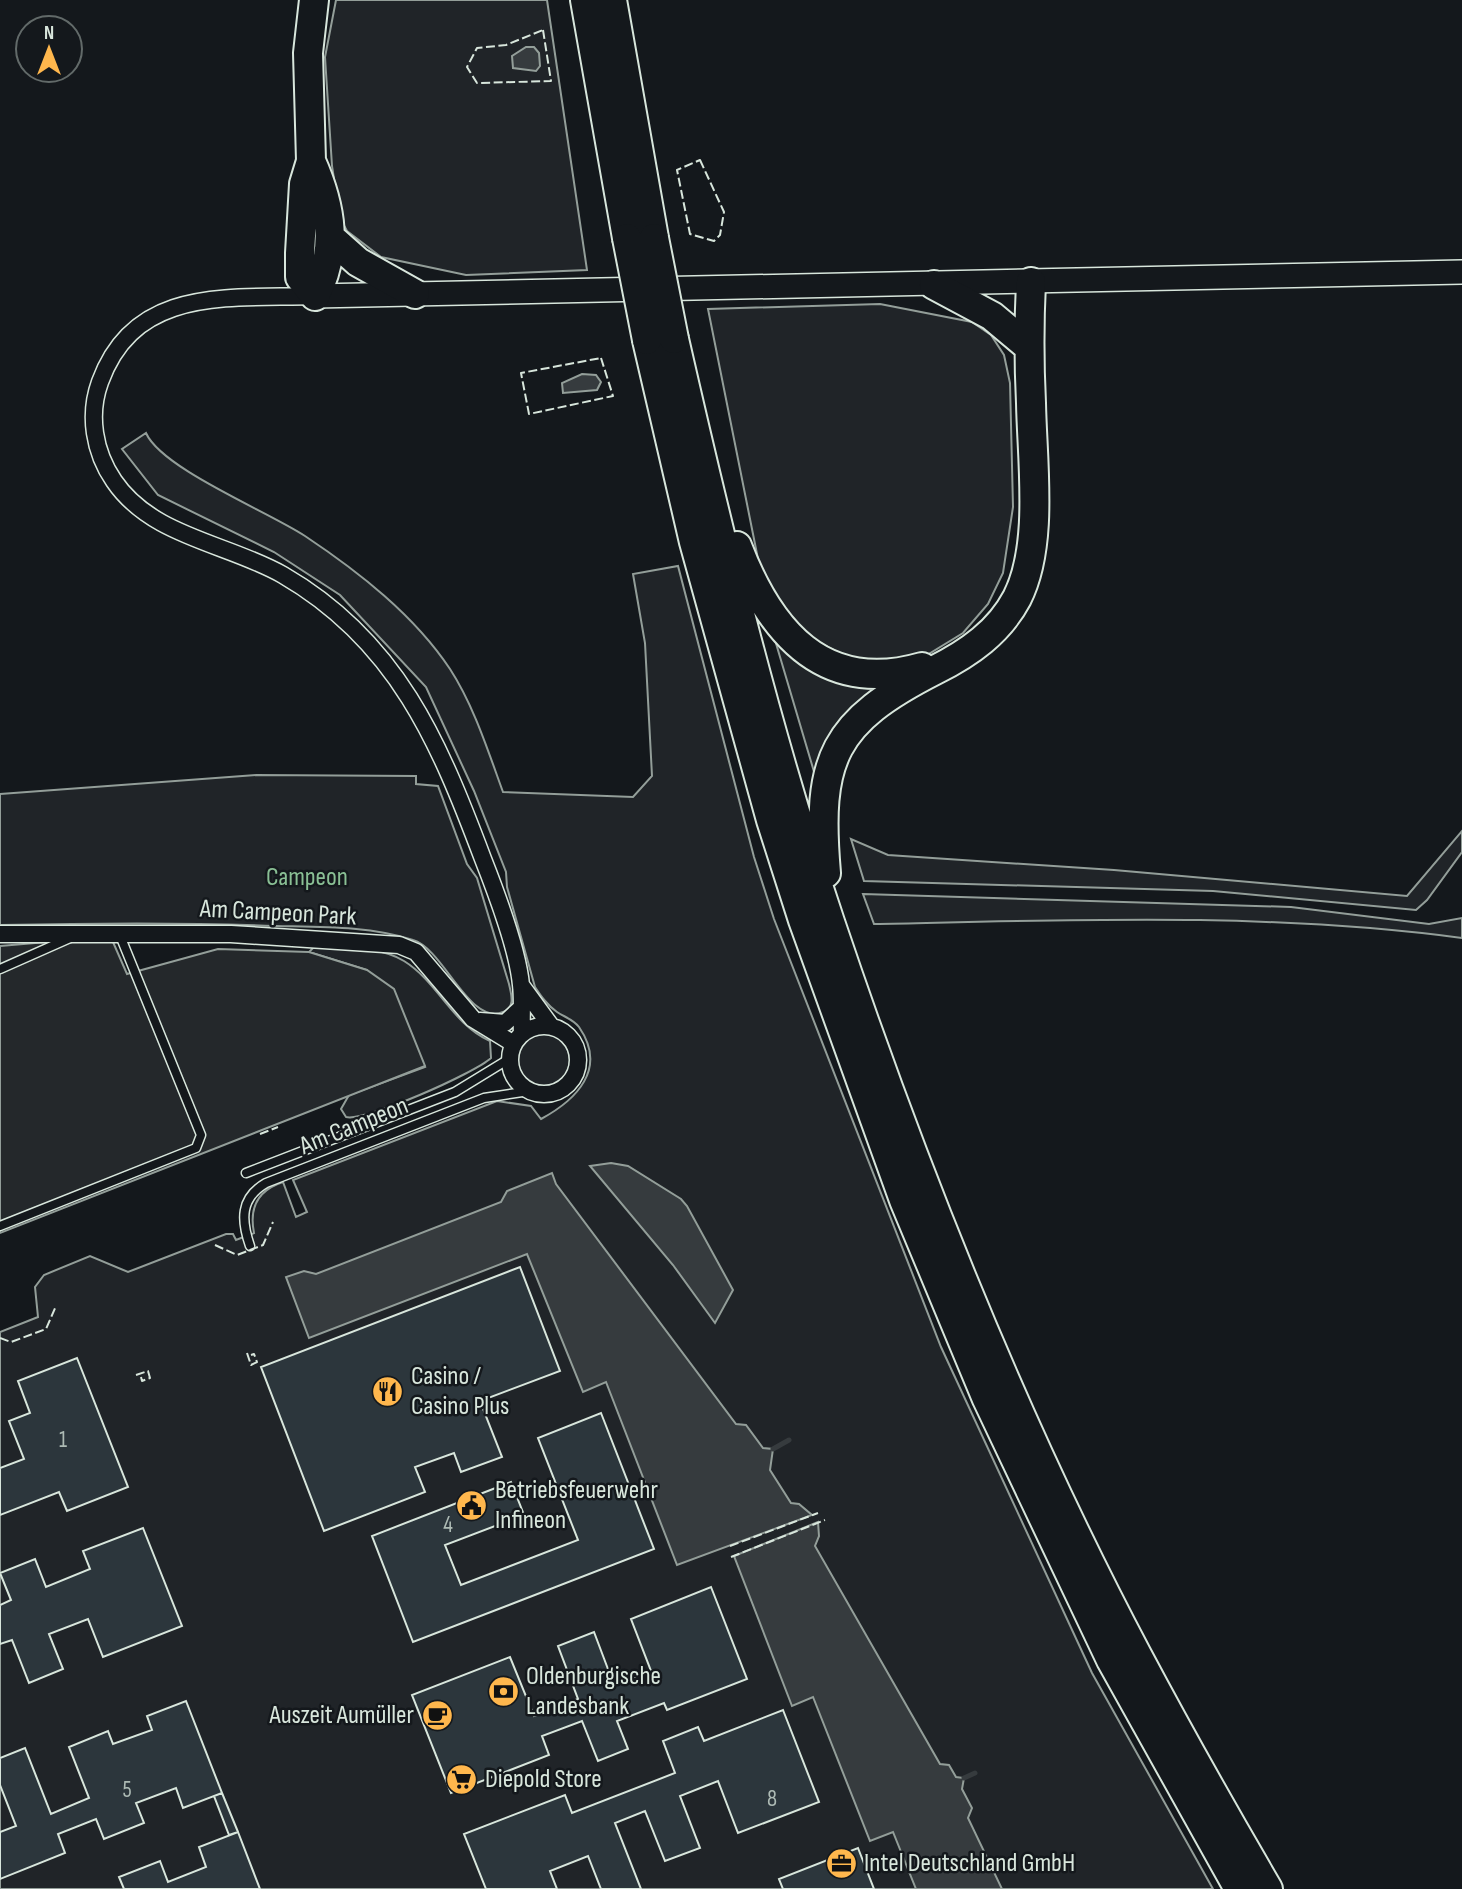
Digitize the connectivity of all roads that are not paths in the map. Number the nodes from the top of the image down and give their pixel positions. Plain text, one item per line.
1 (314, 0) edge
2 (565, 0) edge
3 (586, 0) edge
4 (612, 0) edge
5 (608, 130) junction
6 (311, 161) junction
7 (331, 238) junction
8 (640, 238) junction
9 (1462, 272) edge
10 (1031, 282) junction
11 (934, 285) junction
12 (415, 294) junction
13 (314, 296) junction
14 (1029, 347) junction
15 (690, 410) junction
16 (968, 653) junction
17 (805, 857) junction
18 (816, 921) junction
19 (82, 933) junction
20 (119, 933) junction
21 (0, 934) edge
22 (0, 969) edge
23 (521, 985) junction
24 (520, 1009) junction
25 (473, 1019) junction
26 (551, 1026) junction
27 (515, 1045) junction
28 (529, 1091) junction
29 (246, 1173) dead end
30 (0, 1226) edge
31 (250, 1246) dead end
32 (1240, 1889) edge
33 (1268, 1889) edge

1 - 6 highway
2 - 5 highway
3 - 5 highway
4 - 8 highway
5 - 8 highway
6 - 7 highway
6 - 13 highway
7 - 12 highway
7 - 13 highway
8 - 15 highway, bridge
8 - 17 highway, bridge
9 - 10 main road
10 - 11 main road
10 - 14 highway
11 - 12 main road
11 - 14 highway
12 - 13 main road
13 - 23 street
14 - 16 highway
15 - 16 highway
15 - 17 highway
16 - 17 highway
17 - 18 highway
17 - 18 highway
18 - 32 highway
18 - 33 highway
19 - 20 street, Am Campeon Park
19 - 21 street, Am Campeon Park
19 - 22 lane
20 - 25 street, Am Campeon Park
20 - 30 lane
23 - 24 street
23 - 26 street
24 - 25 street
24 - 27 street
25 - 27 street, Am Campeon Park
26 - 27 street
26 - 28 street
27 - 28 street
27 - 29 lane, Am Campeon
28 - 31 lane, Am Campeon

